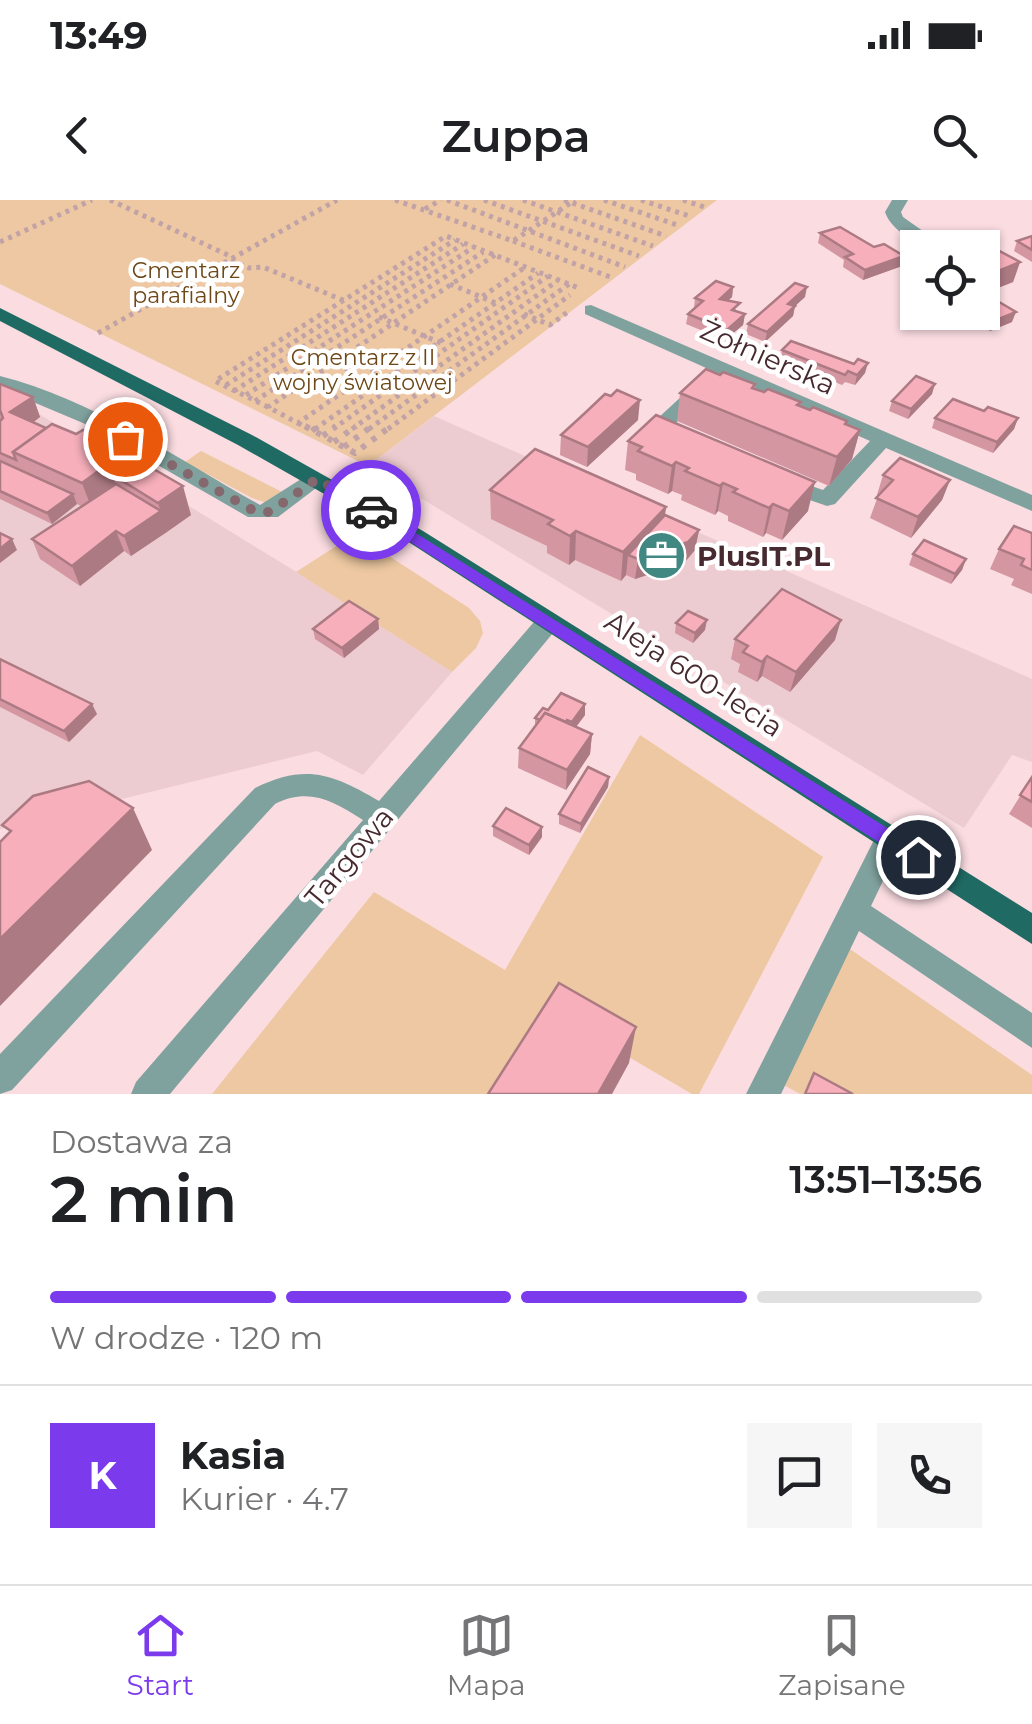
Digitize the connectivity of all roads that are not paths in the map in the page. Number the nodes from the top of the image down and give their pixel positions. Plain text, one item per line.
1 (900, 200) edge
2 (911, 230) edge
3 (590, 310) road end
4 (0, 314) edge
5 (724, 368) junction
6 (0, 382) edge
7 (884, 438) junction
8 (700, 447) edge
9 (766, 476) edge
10 (317, 479) junction
11 (1032, 504) edge
12 (549, 620) junction
13 (382, 817) junction
14 (889, 839) junction
15 (853, 910) junction
16 (1032, 930) edge
17 (1032, 1032) edge
18 (0, 1078) edge
19 (148, 1094) edge
20 (763, 1094) edge

1 - 2 street
3 - 5 street, Żołnierska
4 - 10 main road, Aleja 600-lecia
5 - 7 street, Żołnierska
5 - 8 street
6 - 10 street
7 - 9 street
7 - 11 street, Żołnierska
10 - 12 main road, Aleja 600-lecia
12 - 13 street, Targowa
12 - 14 main road, Aleja 600-lecia
13 - 18 street
13 - 19 street, Targowa
14 - 15 street
14 - 16 main road, Aleja 600-lecia
15 - 17 street
15 - 20 street

